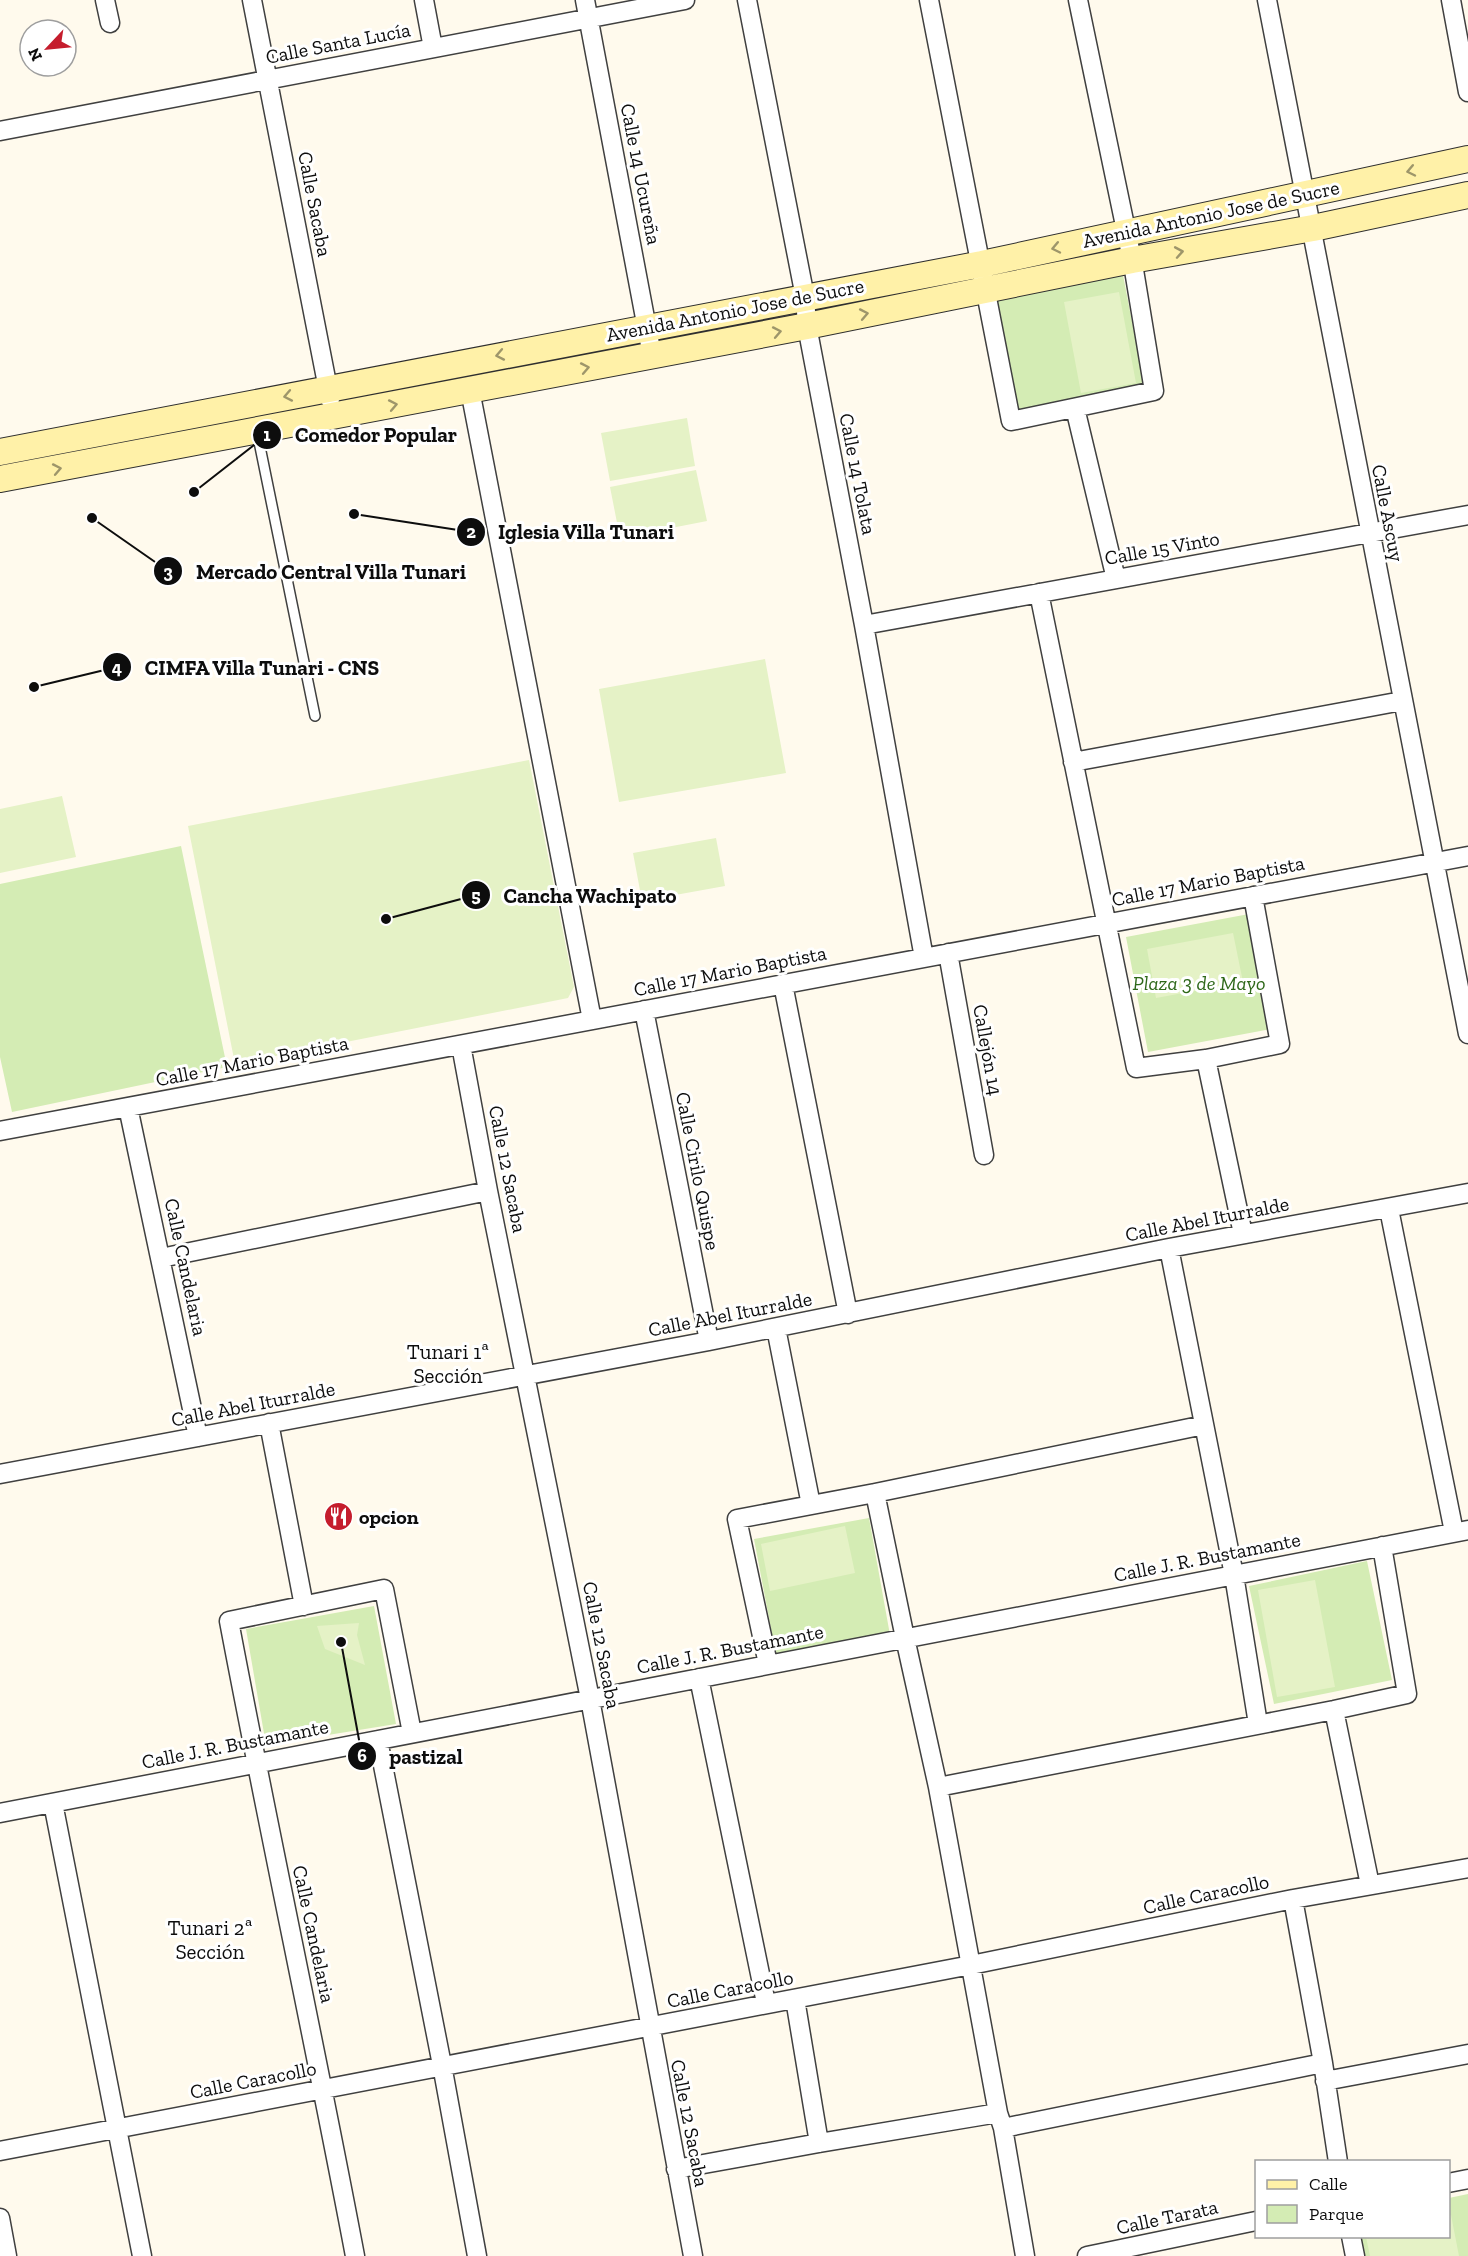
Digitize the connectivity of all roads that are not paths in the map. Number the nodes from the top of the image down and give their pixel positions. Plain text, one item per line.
1 (105, 0) edge
2 (252, 0) edge
3 (424, 0) edge
4 (585, 0) edge
5 (685, 0) edge
6 (747, 0) edge
7 (929, 0) edge
8 (1078, 0) edge
9 (1267, 0) edge
10 (1451, 0) edge
11 (589, 18) junction
12 (110, 23) dead end
13 (433, 48) junction
14 (268, 80) junction
15 (1468, 92) edge
16 (0, 131) edge
17 (1468, 159) edge
18 (1303, 193) junction
19 (1468, 195) edge
20 (1312, 228) junction
21 (1126, 233) junction
22 (1132, 260) junction
23 (982, 264) junction
24 (986, 290) junction
25 (805, 297) junction
26 (807, 326) junction
27 (647, 327) junction
28 (652, 355) junction
29 (328, 389) junction
30 (470, 390) junction
31 (1075, 408) junction
32 (334, 416) junction
33 (254, 417) junction
34 (0, 452) edge
35 (0, 480) edge
36 (1468, 515) edge
37 (1369, 533) junction
38 (1116, 579) junction
39 (1039, 593) junction
40 (864, 625) junction
41 (1402, 701) junction
42 (315, 716) dead end
43 (1073, 762) junction
44 (1468, 856) edge
45 (1435, 862) junction
46 (1253, 896) junction
47 (1107, 923) junction
48 (948, 953) junction
49 (924, 958) junction
50 (783, 984) junction
51 (644, 1010) junction
52 (592, 1020) junction
53 (1468, 1034) edge
54 (461, 1045) junction
55 (1206, 1059) junction
56 (128, 1107) junction
57 (0, 1131) edge
58 (984, 1155) dead end
59 (488, 1191) junction
60 (1468, 1193) edge
61 (1389, 1209) junction
62 (1243, 1234) junction
63 (1169, 1248) junction
64 (161, 1258) junction
65 (848, 1314) junction
66 (776, 1328) junction
67 (709, 1341) junction
68 (526, 1376) junction
69 (269, 1423) junction
70 (1204, 1425) junction
71 (198, 1437) junction
72 (0, 1474) edge
73 (876, 1493) junction
74 (811, 1505) junction
75 (1461, 1531) edge
76 (1382, 1546) junction
77 (1234, 1575) junction
78 (304, 1606) junction
79 (905, 1638) junction
80 (768, 1664) junction
81 (699, 1678) junction
82 (590, 1699) junction
83 (1334, 1710) junction
84 (1258, 1724) junction
85 (412, 1733) junction
86 (378, 1740) junction
87 (256, 1763) junction
88 (938, 1787) junction
89 (53, 1803) junction
90 (0, 1813) edge
91 (1468, 1868) edge
92 (1370, 1885) junction
93 (1293, 1899) junction
94 (971, 1965) junction
95 (795, 1999) junction
96 (766, 2003) junction
97 (649, 2028) junction
98 (1468, 2054) edge
99 (1323, 2062) junction
100 (442, 2065) junction
101 (1325, 2081) junction
102 (323, 2090) junction
103 (1000, 2120) junction
104 (117, 2128) junction
105 (819, 2143) junction
106 (0, 2151) edge
107 (1338, 2160) edge
108 (676, 2169) junction
109 (1468, 2179) edge
110 (1450, 2183) edge
111 (0, 2218) edge
112 (1255, 2221) edge
113 (1351, 2238) edge
114 (7, 2256) edge
115 (142, 2256) edge
116 (355, 2256) edge
117 (477, 2256) edge
118 (693, 2256) edge
119 (1025, 2256) edge
120 (1087, 2256) edge
121 (1355, 2256) edge

1 - 12 street
2 - 14 street, Calle Sacaba
3 - 13 street
4 - 11 street, Calle 14 Ucureña
5 - 11 street, Calle Santa Lucía
6 - 25 street, Calle 14 Tolata
7 - 23 street
8 - 21 street
9 - 18 street, Calle Ascuy
10 - 15 street
11 - 13 street, Calle Santa Lucía
11 - 27 street, Calle 14 Ucureña
13 - 14 street, Calle Santa Lucía
14 - 16 street, Calle Santa Lucía
14 - 29 street, Calle Sacaba
17 -> 18 main road, Avenida Antonio Jose de Sucre
18 - 20 street, Calle Ascuy
18 - 21 main road, Avenida Antonio Jose de Sucre
19 - 20 main road, Avenida Antonio Jose de Sucre
22 -> 20 main road, Avenida Antonio Jose de Sucre
20 - 37 street, Calle Ascuy
21 - 22 street
21 -> 23 main road, Avenida Antonio Jose de Sucre
22 - 24 main road, Avenida Antonio Jose de Sucre
22 - 31 street
23 - 24 street
23 - 25 main road, Avenida Antonio Jose de Sucre
26 -> 24 main road, Avenida Antonio Jose de Sucre
24 - 31 street
25 - 26 street, Calle 14 Tolata
25 - 27 main road, Avenida Antonio Jose de Sucre
28 -> 26 main road, Avenida Antonio Jose de Sucre
26 - 40 street, Calle 14 Tolata
27 - 28 street, Calle 14 Ucureña
27 -> 29 main road, Avenida Antonio Jose de Sucre
30 -> 28 main road, Avenida Antonio Jose de Sucre
29 - 32 street, Calle Sacaba
29 -> 33 main road, Avenida Antonio Jose de Sucre
32 -> 30 main road, Avenida Antonio Jose de Sucre
30 - 52 street
31 - 38 street
32 - 33 main road, Avenida Antonio Jose de Sucre
33 - 34 main road, Avenida Antonio Jose de Sucre
35 -> 33 main road, Avenida Antonio Jose de Sucre
33 - 42 lane
36 - 37 street, Calle 15 Vinto
37 - 38 street, Calle 15 Vinto
37 - 41 street, Calle Ascuy
38 - 39 street, Calle 15 Vinto
39 - 40 street, Calle 15 Vinto
39 - 43 street
40 - 49 street, Calle 14 Tolata
41 - 43 street
41 - 45 street, Calle Ascuy
43 - 47 street
44 - 45 street, Calle 17 Mario Baptista
45 - 46 street, Calle 17 Mario Baptista
45 - 53 street, Calle Ascuy
46 - 47 street, Calle 17 Mario Baptista
46 - 55 street
47 - 48 street, Calle 17 Mario Baptista
47 - 55 street
48 - 49 street, Calle 17 Mario Baptista
48 - 58 street, Callejón 14
49 - 50 street, Calle 17 Mario Baptista
50 - 51 street, Calle 17 Mario Baptista
50 - 65 street
51 - 52 street, Calle 17 Mario Baptista
51 - 67 street, Calle Cirilo Quispe
52 - 54 street, Calle 17 Mario Baptista
54 - 56 street, Calle 17 Mario Baptista
54 - 59 street, Calle 12 Sacaba
55 - 62 street
56 - 57 street, Calle 17 Mario Baptista
56 - 64 street, Calle Candelaria
59 - 64 street
59 - 68 street, Calle 12 Sacaba
60 - 61 street, Calle Abel Iturralde
61 - 62 street, Calle Abel Iturralde
61 - 75 street
62 - 63 street, Calle Abel Iturralde
63 - 65 street, Calle Abel Iturralde
63 - 70 street
64 - 71 street, Calle Candelaria
65 - 66 street, Calle Abel Iturralde
66 - 67 street, Calle Abel Iturralde
66 - 74 street
67 - 68 street, Calle Abel Iturralde
68 - 69 street, Calle Abel Iturralde
68 - 82 street, Calle 12 Sacaba
69 - 71 street, Calle Abel Iturralde
69 - 78 street
70 - 73 street
70 - 77 street
71 - 72 street, Calle Abel Iturralde
73 - 74 street
73 - 79 street
74 - 80 street
75 - 76 street, Calle J. R. Bustamante
76 - 77 street, Calle J. R. Bustamante
76 - 83 street
77 - 79 street, Calle J. R. Bustamante
77 - 84 street
78 - 85 street
78 - 87 street, Calle Candelaria
79 - 80 street, Calle J. R. Bustamante
79 - 88 street
80 - 81 street, Calle J. R. Bustamante
81 - 82 street, Calle J. R. Bustamante
81 - 96 street
82 - 85 street, Calle J. R. Bustamante
82 - 97 street, Calle 12 Sacaba
83 - 84 street
83 - 92 street
84 - 88 street
85 - 86 street, Calle J. R. Bustamante
86 - 87 street, Calle J. R. Bustamante
86 - 100 street
87 - 89 street, Calle J. R. Bustamante
87 - 102 street, Calle Candelaria
88 - 94 street
89 - 90 street, Calle J. R. Bustamante
89 - 104 street
91 - 92 street, Calle Caracollo
92 - 93 street, Calle Caracollo
93 - 94 street, Calle Caracollo
93 - 99 street
94 - 95 street, Calle Caracollo
94 - 103 street
95 - 96 street, Calle Caracollo
95 - 105 street
96 - 97 street, Calle Caracollo
97 - 100 street, Calle Caracollo
97 - 108 street, Calle 12 Sacaba
98 - 101 street
99 - 101 street
99 - 103 street
100 - 102 street, Calle Caracollo
100 - 117 street
101 - 107 street
102 - 104 street, Calle Caracollo
102 - 116 street, Calle Candelaria
103 - 105 street
103 - 119 street
104 - 106 street, Calle Caracollo
104 - 115 street
105 - 108 street
108 - 118 street, Calle 12 Sacaba
109 - 110 street
111 - 114 street
112 - 120 street, Calle Tarata
113 - 121 street

